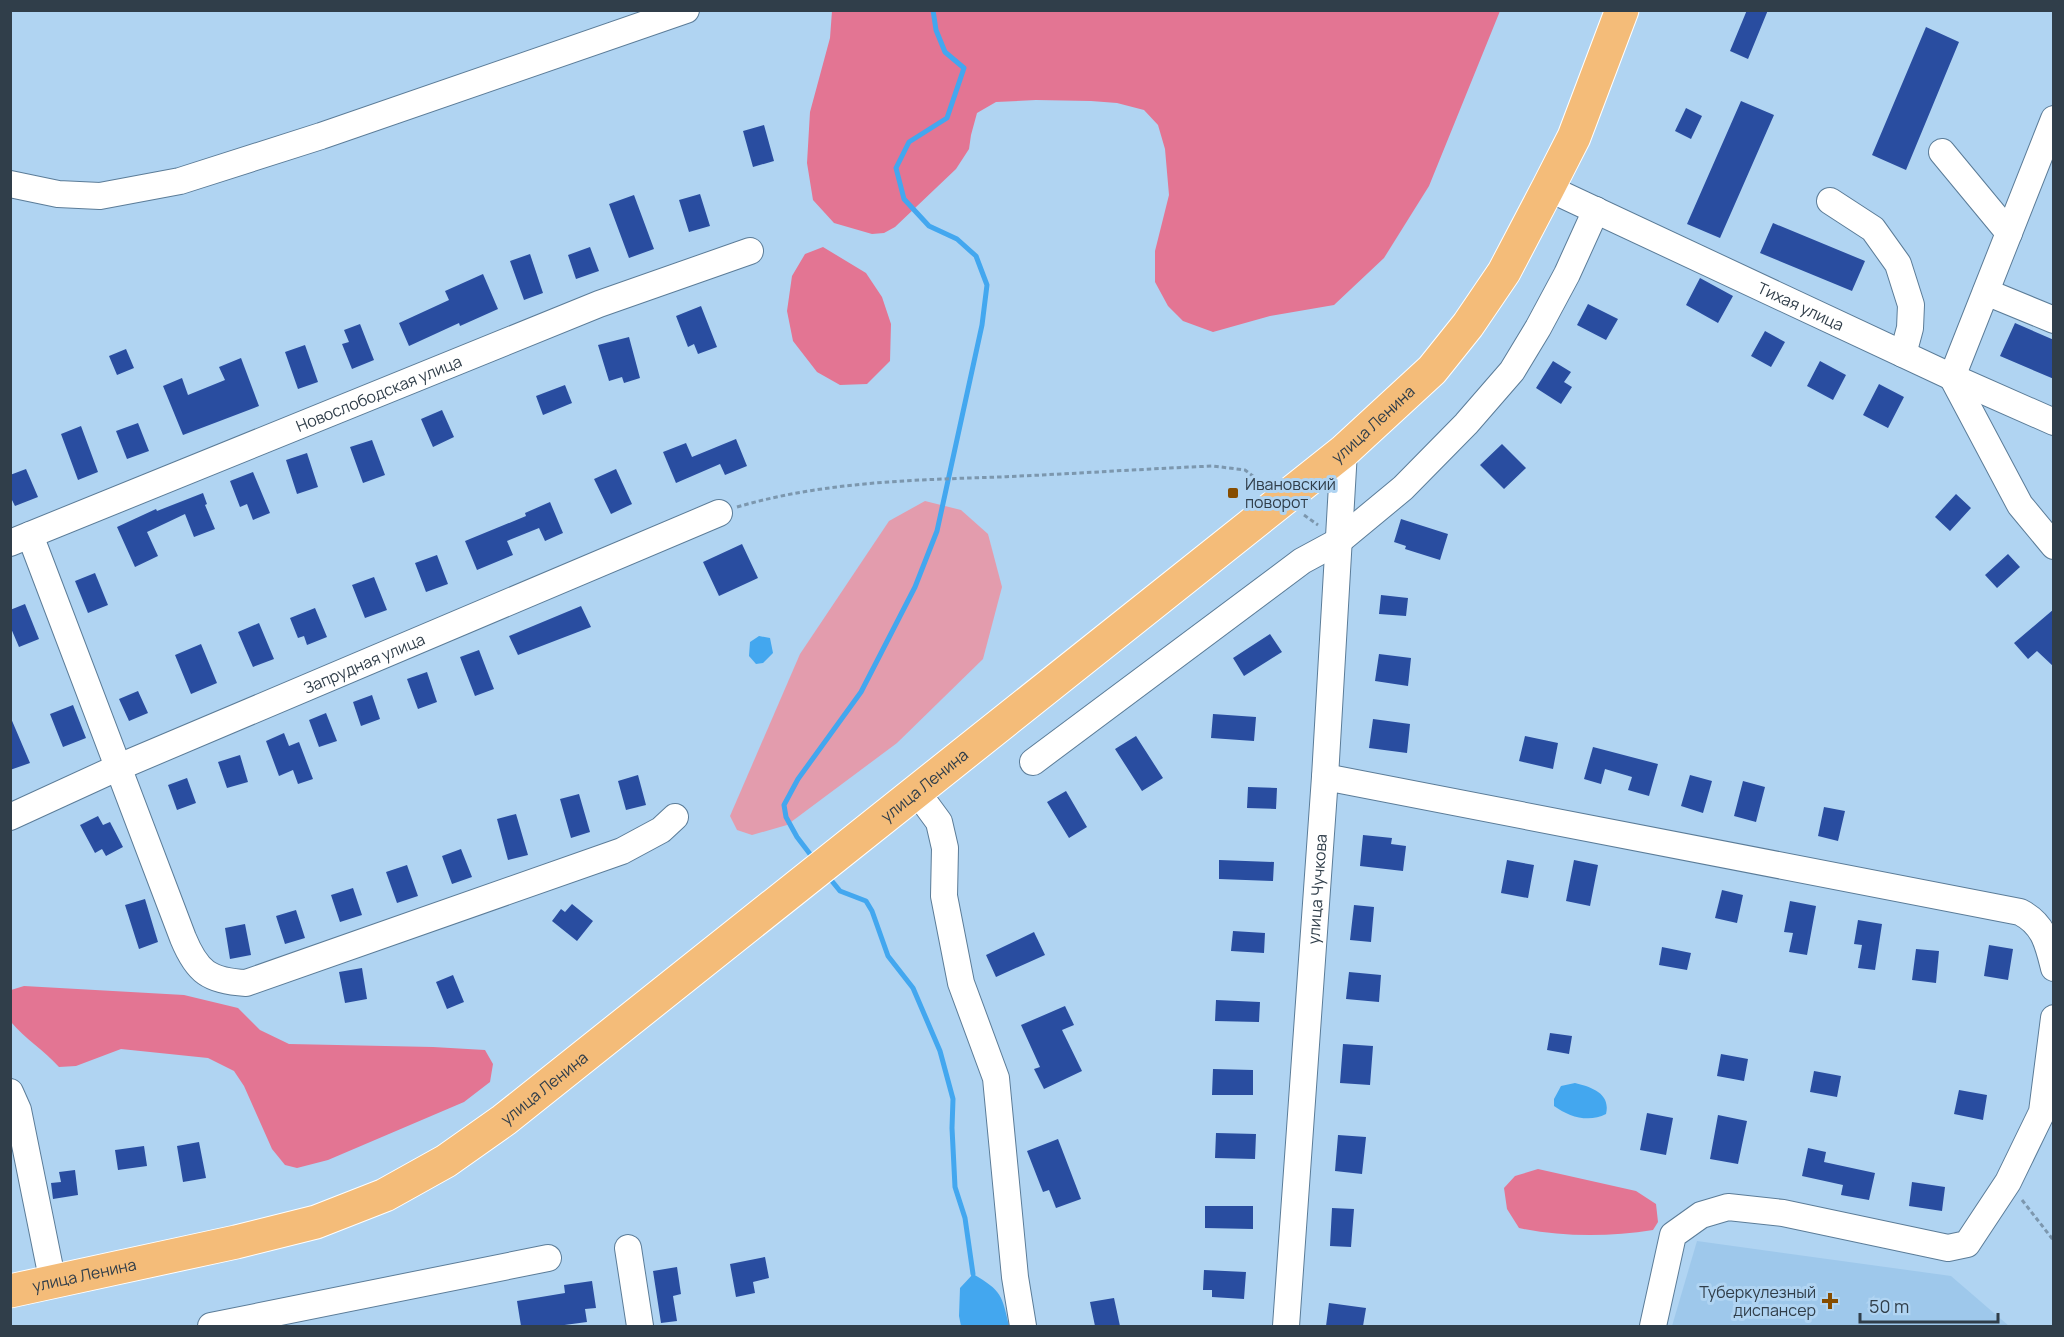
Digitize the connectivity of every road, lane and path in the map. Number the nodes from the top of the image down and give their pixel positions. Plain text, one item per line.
1 (687, 10) edge
2 (1622, 10) edge
3 (2054, 119) edge
4 (1942, 152) dead end
5 (10, 184) edge
6 (1548, 188) junction
7 (1830, 201) dead end
8 (1596, 210) junction
9 (2009, 233) junction
10 (750, 252) dead end
11 (1986, 292) junction
12 (2054, 320) edge
13 (1903, 354) junction
14 (1952, 377) junction
15 (2054, 422) edge
16 (1344, 451) junction
17 (1284, 499) junction
18 (719, 513) joint
19 (20, 539) edge
20 (1339, 541) junction
21 (2054, 546) edge
22 (1033, 762) dead end
23 (119, 767) junction
24 (1325, 777) junction
25 (917, 792) junction
26 (10, 817) edge
27 (675, 817) dead end
28 (2054, 968) edge
29 (2054, 1018) edge
30 (10, 1092) edge
31 (2008, 1182) junction
32 (2054, 1241) edge
33 (628, 1248) dead end
34 (548, 1258) dead end
35 (53, 1283) junction
36 (10, 1291) edge
37 (211, 1326) edge
38 (640, 1326) edge
39 (1023, 1326) edge
40 (1287, 1326) edge
41 (1653, 1326) edge

1 - 5 street
2 - 6 main road, улица Ленина
3 - 9 street
4 - 9 street
6 - 8 street, Тихая улица
6 - 16 main road, улица Ленина
7 - 13 street
8 - 13 street, Тихая улица
8 - 20 street
9 - 11 street
10 - 19 street, Новослободская улица
11 - 12 street
11 - 14 street
13 - 14 street, Тихая улица
14 - 15 street, Тихая улица
14 - 21 street
16 - 17 main road, улица Ленина
16 - 20 street, улица Чучкова
17 - 18 path
17 - 20 path
17 - 25 main road, улица Ленина
18 - 23 street, Запрудная улица
19 - 23 street
20 - 22 street
20 - 24 street, улица Чучкова
23 - 26 street, Запрудная улица
23 - 27 street
24 - 28 street
24 - 40 street, улица Чучкова
25 - 35 main road, улица Ленина
25 - 39 street
29 - 31 street
30 - 35 street
31 - 32 path
31 - 41 street
33 - 38 street
34 - 37 street
35 - 36 main road, улица Ленина

